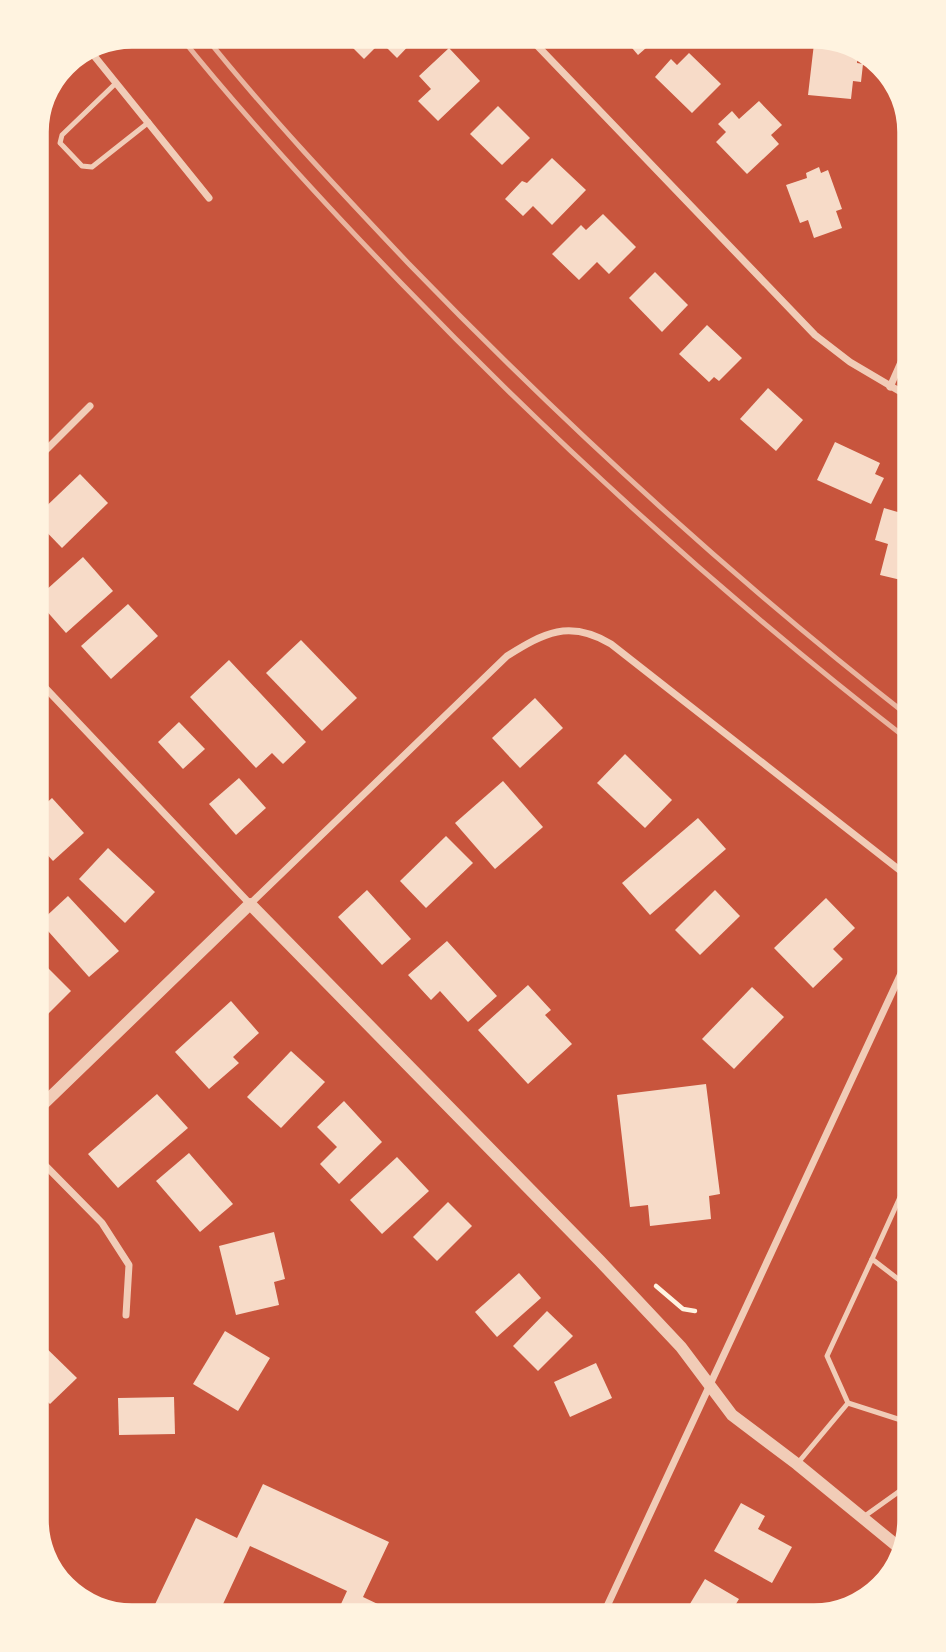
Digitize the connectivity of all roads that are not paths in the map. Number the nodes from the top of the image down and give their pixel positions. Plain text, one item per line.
1 (539, 47) edge
2 (95, 57) edge
3 (116, 83) junction
4 (149, 122) junction
5 (209, 198) dead end
6 (899, 367) edge
7 (890, 387) junction
8 (899, 392) edge
9 (90, 406) dead end
10 (47, 449) edge
11 (47, 690) edge
12 (899, 869) edge
13 (250, 904) junction
14 (899, 978) edge
15 (47, 1100) edge
16 (47, 1167) edge
17 (899, 1199) edge
18 (872, 1259) junction
19 (899, 1280) edge
20 (126, 1315) dead end
21 (709, 1386) junction
22 (848, 1403) junction
23 (899, 1418) edge
24 (797, 1464) junction
25 (899, 1492) edge
26 (862, 1518) junction
27 (895, 1544) edge
28 (609, 1605) edge

1 - 7 street
2 - 3 street
3 - 4 street
3 - 4 lane
4 - 5 street
6 - 7 street
7 - 8 street
9 - 10 street
11 - 13 street
12 - 13 street
13 - 15 street
13 - 21 street
14 - 21 street
16 - 20 street
17 - 18 lane
18 - 19 lane
18 - 22 lane
21 - 24 street
21 - 28 street
22 - 23 lane
22 - 24 lane
24 - 26 street
25 - 26 lane
26 - 27 street

